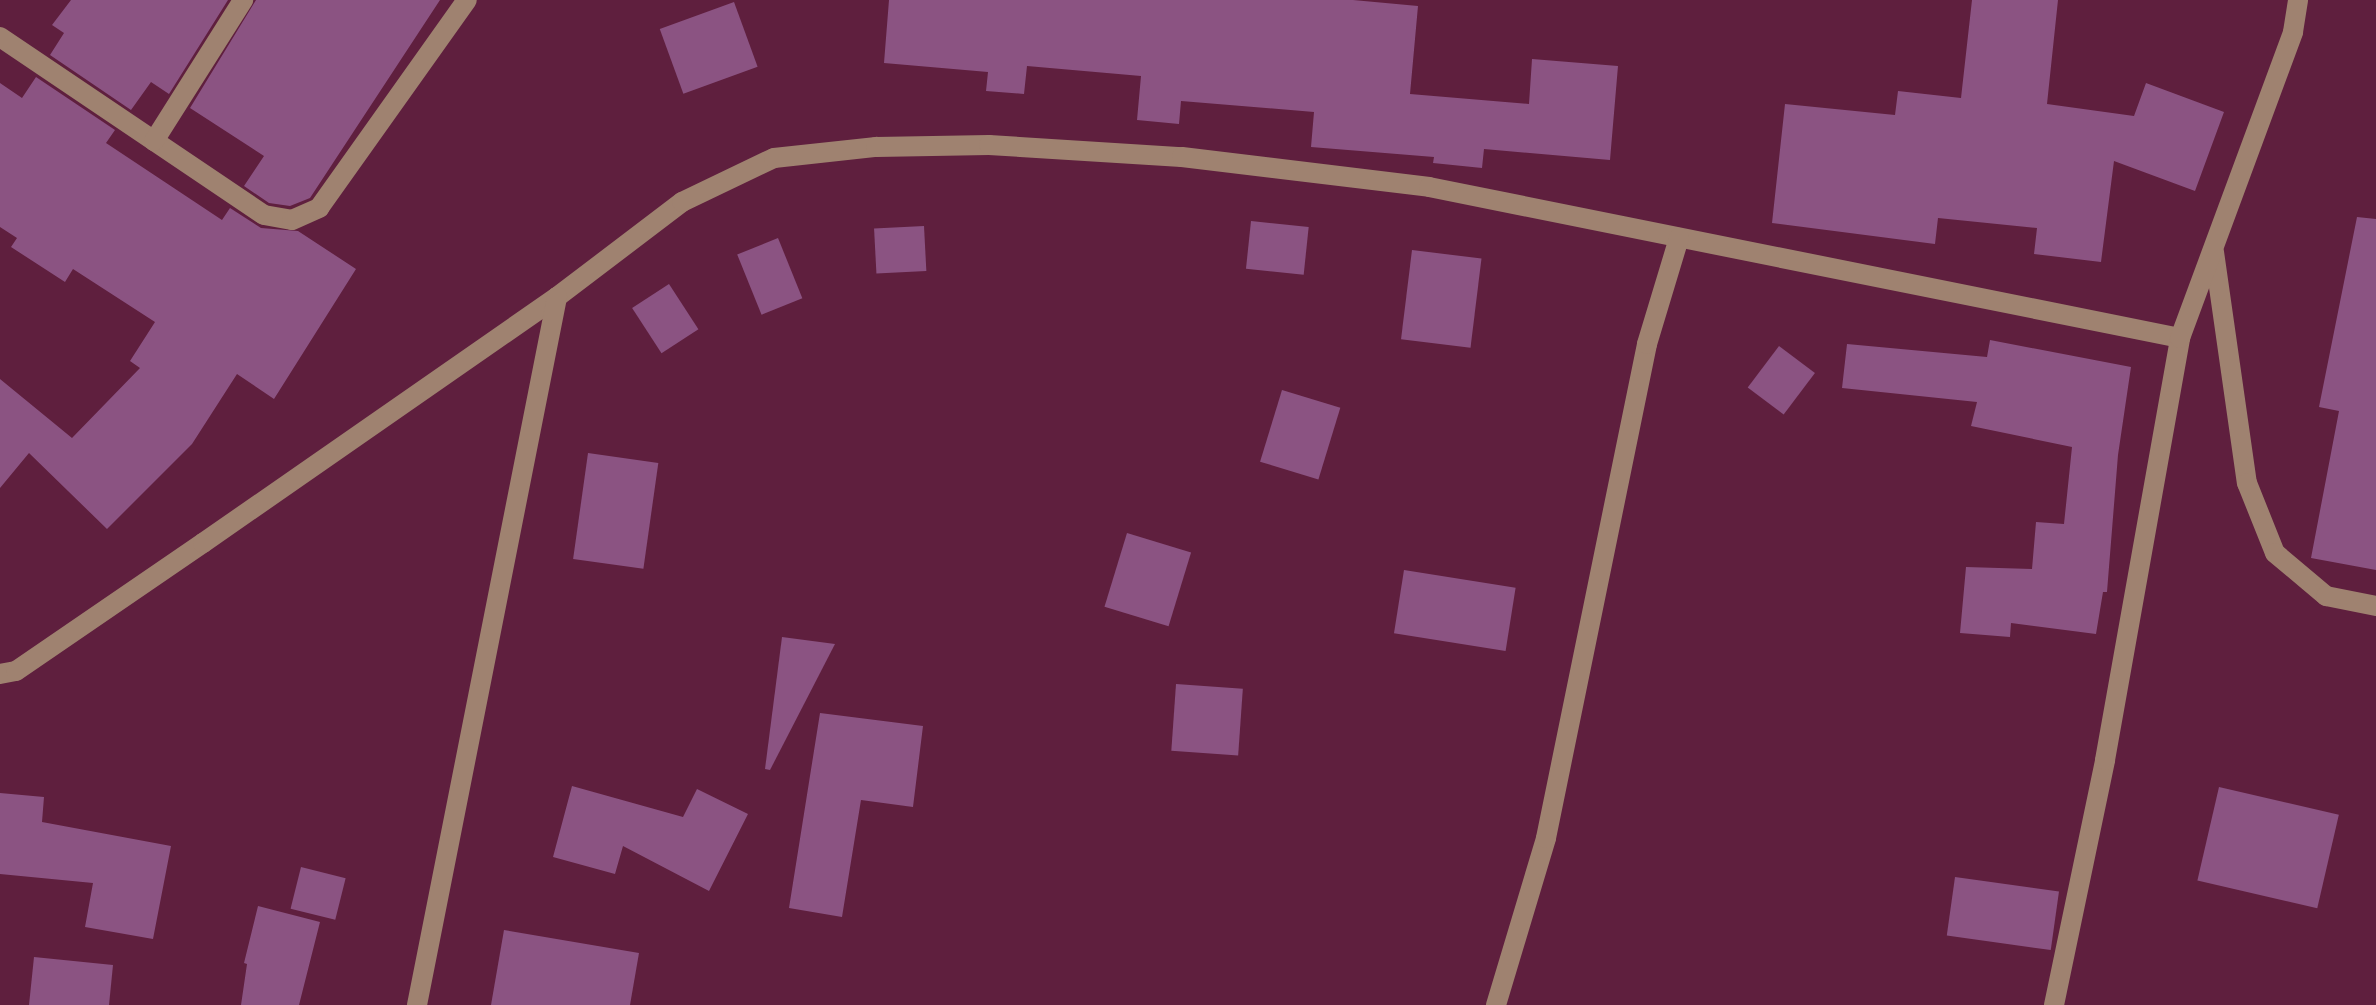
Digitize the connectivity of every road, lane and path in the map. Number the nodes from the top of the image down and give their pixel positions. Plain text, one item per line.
1 (243, 0) edge
2 (467, 0) edge
3 (2298, 0) edge
4 (0, 37) edge
5 (154, 141) junction
6 (1679, 238) junction
7 (2213, 248) junction
8 (557, 297) junction
9 (2180, 338) junction
10 (2376, 606) edge
11 (0, 674) edge
12 (417, 1005) edge
13 (1496, 1005) edge
14 (2054, 1005) edge

1 - 5 street
2 - 5 street
3 - 7 street
4 - 5 street
6 - 8 street
6 - 9 street
6 - 13 street
7 - 9 street
7 - 10 street
8 - 11 street
8 - 12 street
9 - 14 street

